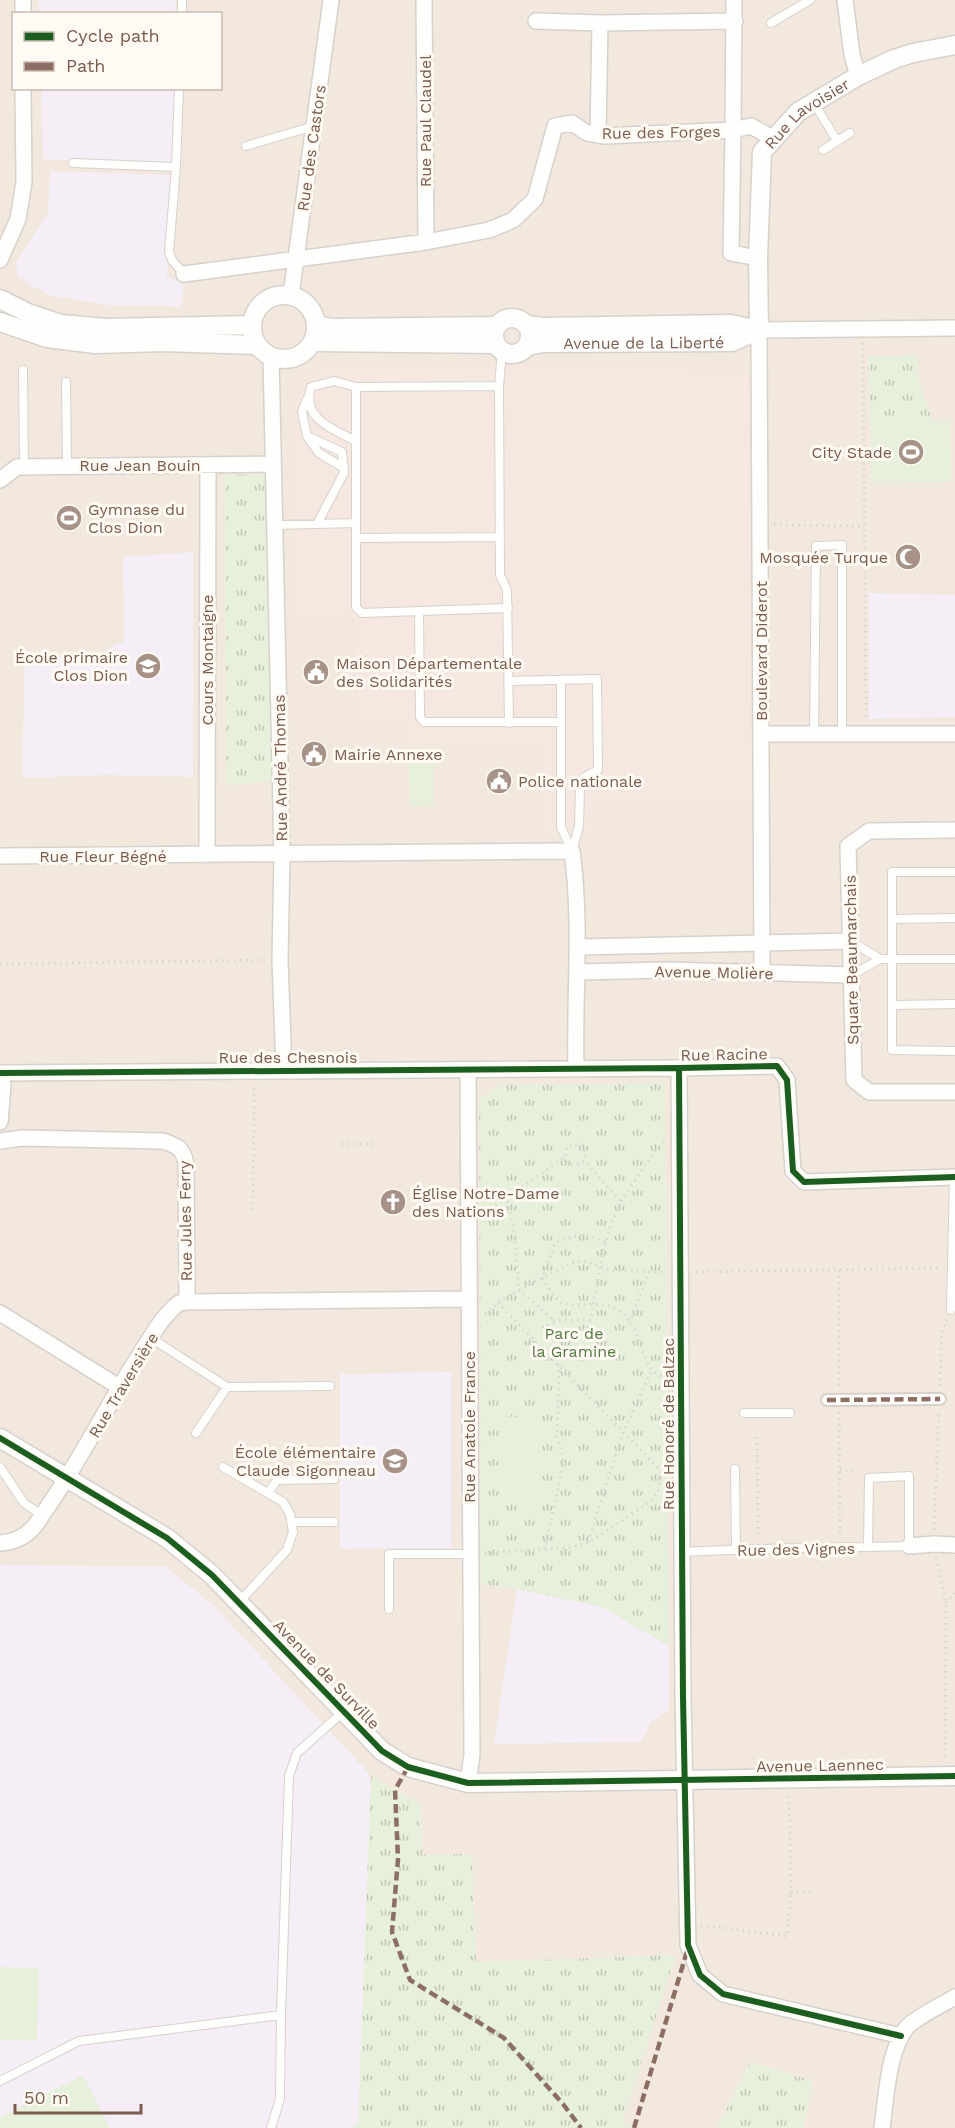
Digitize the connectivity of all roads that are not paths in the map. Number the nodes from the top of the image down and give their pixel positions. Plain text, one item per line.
1 (331, 0) edge
2 (424, 0) edge
3 (735, 0) edge
4 (810, 0) edge
5 (845, 0) edge
6 (536, 21) dead end
7 (735, 21) junction
8 (600, 22) junction
9 (771, 23) dead end
10 (955, 45) edge
11 (858, 76) junction
12 (23, 90) edge
13 (179, 90) edge
14 (814, 103) junction
15 (314, 126) junction
16 (733, 130) junction
17 (850, 133) dead end
18 (598, 135) junction
19 (774, 139) junction
20 (837, 141) junction
21 (246, 146) dead end
22 (823, 150) dead end
23 (73, 164) dead end
24 (176, 168) junction
25 (426, 242) junction
26 (758, 258) junction
27 (297, 259) junction
28 (0, 260) edge
29 (184, 274) joint
30 (291, 295) junction
31 (0, 299) edge
32 (0, 322) edge
33 (252, 325) junction
34 (526, 325) junction
35 (497, 326) junction
36 (955, 328) edge
37 (759, 330) junction
38 (315, 333) junction
39 (257, 345) junction
40 (527, 346) junction
41 (499, 348) junction
42 (271, 357) junction
43 (23, 370) dead end
44 (66, 382) dead end
45 (499, 386) junction
46 (356, 387) junction
47 (307, 399) junction
48 (340, 433) junction
49 (307, 436) junction
50 (356, 441) junction
51 (342, 452) junction
52 (273, 464) junction
53 (208, 465) junction
54 (24, 466) junction
55 (67, 466) junction
56 (344, 468) junction
57 (4, 476) edge
58 (356, 523) junction
59 (317, 524) junction
60 (275, 525) junction
61 (500, 537) junction
62 (356, 538) junction
63 (508, 608) junction
64 (419, 611) junction
65 (561, 680) junction
66 (508, 681) junction
67 (561, 722) junction
68 (509, 723) junction
69 (761, 734) junction
70 (814, 734) junction
71 (842, 734) junction
72 (955, 734) edge
73 (955, 830) edge
74 (572, 851) junction
75 (207, 855) junction
76 (282, 855) junction
77 (0, 856) edge
78 (955, 872) edge
79 (955, 918) edge
80 (892, 919) junction
81 (850, 941) junction
82 (760, 943) junction
83 (579, 947) junction
84 (879, 959) junction
85 (892, 959) junction
86 (955, 959) edge
87 (578, 972) junction
88 (762, 973) junction
89 (850, 975) junction
90 (955, 1004) edge
91 (892, 1005) junction
92 (955, 1052) edge
93 (679, 1068) junction
94 (576, 1069) junction
95 (468, 1070) junction
96 (284, 1071) junction
97 (0, 1075) edge
98 (955, 1092) edge
99 (0, 1122) edge
100 (0, 1141) edge
101 (955, 1177) edge
102 (469, 1299) junction
103 (187, 1302) junction
104 (951, 1310) dead end
105 (0, 1313) edge
106 (151, 1338) junction
107 (330, 1386) dead end
108 (119, 1387) junction
109 (227, 1387) junction
110 (940, 1399) dead end
111 (827, 1400) dead end
112 (744, 1413) dead end
113 (790, 1413) dead end
114 (196, 1433) dead end
115 (0, 1437) edge
116 (0, 1467) edge
117 (223, 1467) dead end
118 (735, 1469) dead end
119 (67, 1478) junction
120 (334, 1479) dead end
121 (268, 1493) junction
122 (42, 1515) junction
123 (291, 1522) junction
124 (334, 1522) dead end
125 (0, 1543) edge
126 (955, 1545) edge
127 (909, 1546) junction
128 (868, 1547) junction
129 (736, 1550) junction
130 (682, 1552) junction
131 (470, 1554) junction
132 (238, 1602) junction
133 (389, 1609) dead end
134 (345, 1710) junction
135 (955, 1776) edge
136 (686, 1780) junction
137 (468, 1783) junction
138 (955, 1997) edge
139 (281, 2015) junction
140 (902, 2036) junction
141 (0, 2081) edge
142 (271, 2128) edge
143 (882, 2128) edge

1 - 15 street, Rue des Castors
2 - 25 street, Rue Paul Claudel
3 - 7 street
4 - 9 lane
5 - 11 street
6 - 8 street
7 - 8 street
7 - 16 street
8 - 18 street
10 - 11 street, Rue Lavoisier
11 - 14 street, Rue Lavoisier
12 - 28 street
13 - 24 lane
14 - 19 street, Rue Lavoisier
14 - 20 lane
15 - 21 lane
15 - 27 street, Rue des Castors
16 - 18 street, Rue des Forges
16 - 19 street, Rue des Forges
16 - 26 street
17 - 20 lane
18 - 25 street, Rue des Forges
19 - 26 street, Rue Lavoisier
20 - 22 lane
23 - 24 lane
24 - 29 lane
25 - 27 street
26 - 37 street, Rue Lavoisier
27 - 29 street
27 - 30 street, Rue des Castors
30 - 33 street
30 - 38 street
31 - 33 street
32 - 39 street
33 - 39 street
34 - 35 street
34 - 37 street, Avenue de la Liberté
34 - 40 street
35 - 38 street
35 - 41 street
36 - 37 street, Avenue de la Liberté
37 - 40 street, Avenue de la Liberté
37 - 69 street, Boulevard Diderot
38 - 41 street
38 - 42 street
39 - 42 street
40 - 41 street
41 - 45 lane
42 - 52 street, Rue André Thomas
43 - 54 lane
44 - 55 lane
45 - 46 lane
45 - 61 lane
46 - 47 lane
46 - 50 lane
47 - 48 lane
47 - 49 lane
48 - 50 lane
48 - 51 lane
49 - 51 lane
49 - 56 lane
50 - 58 lane
51 - 56 lane
52 - 53 street, Rue Jean Bouin
52 - 60 street, Rue André Thomas
53 - 55 street, Rue Jean Bouin
53 - 75 street, Cours Montaigne
54 - 55 street, Rue Jean Bouin
54 - 57 street, Rue Jean Bouin
56 - 59 lane
58 - 59 lane
58 - 62 lane
59 - 60 lane
60 - 76 street, Rue André Thomas
61 - 62 lane
61 - 63 lane
62 - 64 lane
63 - 64 lane
63 - 66 lane
64 - 68 lane
65 - 66 lane
65 - 67 lane
65 - 74 lane
66 - 68 lane
67 - 68 lane
67 - 74 lane
69 - 70 street
69 - 82 street, Boulevard Diderot
70 - 71 street
70 - 71 lane
71 - 72 street
73 - 81 street, Square Beaumarchais
74 - 76 street, Rue Fleur Bégné
74 - 83 street
75 - 76 street, Rue Fleur Bégné
75 - 77 street, Rue Fleur Bégné
76 - 96 street, Rue André Thomas
78 - 80 lane
79 - 80 lane
80 - 85 lane
81 - 82 street, Avenue Molière
81 - 84 lane
81 - 89 street, Square Beaumarchais
82 - 83 street, Avenue Molière
82 - 88 street, Boulevard Diderot
83 - 87 street
84 - 85 lane
84 - 89 lane
85 - 86 lane
85 - 91 lane
87 - 88 street, Avenue Molière
87 - 94 street
88 - 89 street, Avenue Molière
89 - 98 street, Square Beaumarchais
90 - 91 lane
91 - 92 lane
93 - 94 street, Rue Racine
93 - 101 street, Rue Racine
93 - 130 street, Rue Honoré de Balzac
94 - 95 street, Rue des Chesnois
95 - 96 street, Rue des Chesnois
95 - 102 street, Rue Anatole France
96 - 97 street, Rue des Chesnois
97 - 99 street
100 - 103 street, Rue Jules Ferry
101 - 104 lane
102 - 103 street, Rue Jules Ferry
102 - 131 street, Rue Anatole France
103 - 106 street, Rue Traversière
105 - 108 street
106 - 108 street, Rue Traversière
106 - 109 lane
107 - 109 lane
108 - 119 street, Rue Traversière
109 - 114 lane
110 - 111 street
112 - 113 lane
115 - 119 street, Avenue de Surville
116 - 122 lane
117 - 121 lane
118 - 129 lane
119 - 122 street, Rue Traversière
119 - 132 street, Avenue de Surville
120 - 121 lane
121 - 123 lane
122 - 125 street, Rue Traversière
123 - 124 lane
123 - 132 lane
126 - 127 street
127 - 128 lane, Rue des Vignes
127 - 128 lane
128 - 129 lane, Rue des Vignes
129 - 130 lane, Rue des Vignes
130 - 136 street, Rue Honoré de Balzac
131 - 133 lane
131 - 137 street, Rue Anatole France
132 - 134 street, Avenue de Surville
134 - 137 street, Avenue de Surville
134 - 139 lane
135 - 136 street, Avenue Laennec
136 - 137 street, Avenue de Surville
136 - 140 street, Rue Honoré de Balzac
138 - 140 street
139 - 141 lane
139 - 142 lane
140 - 143 street

